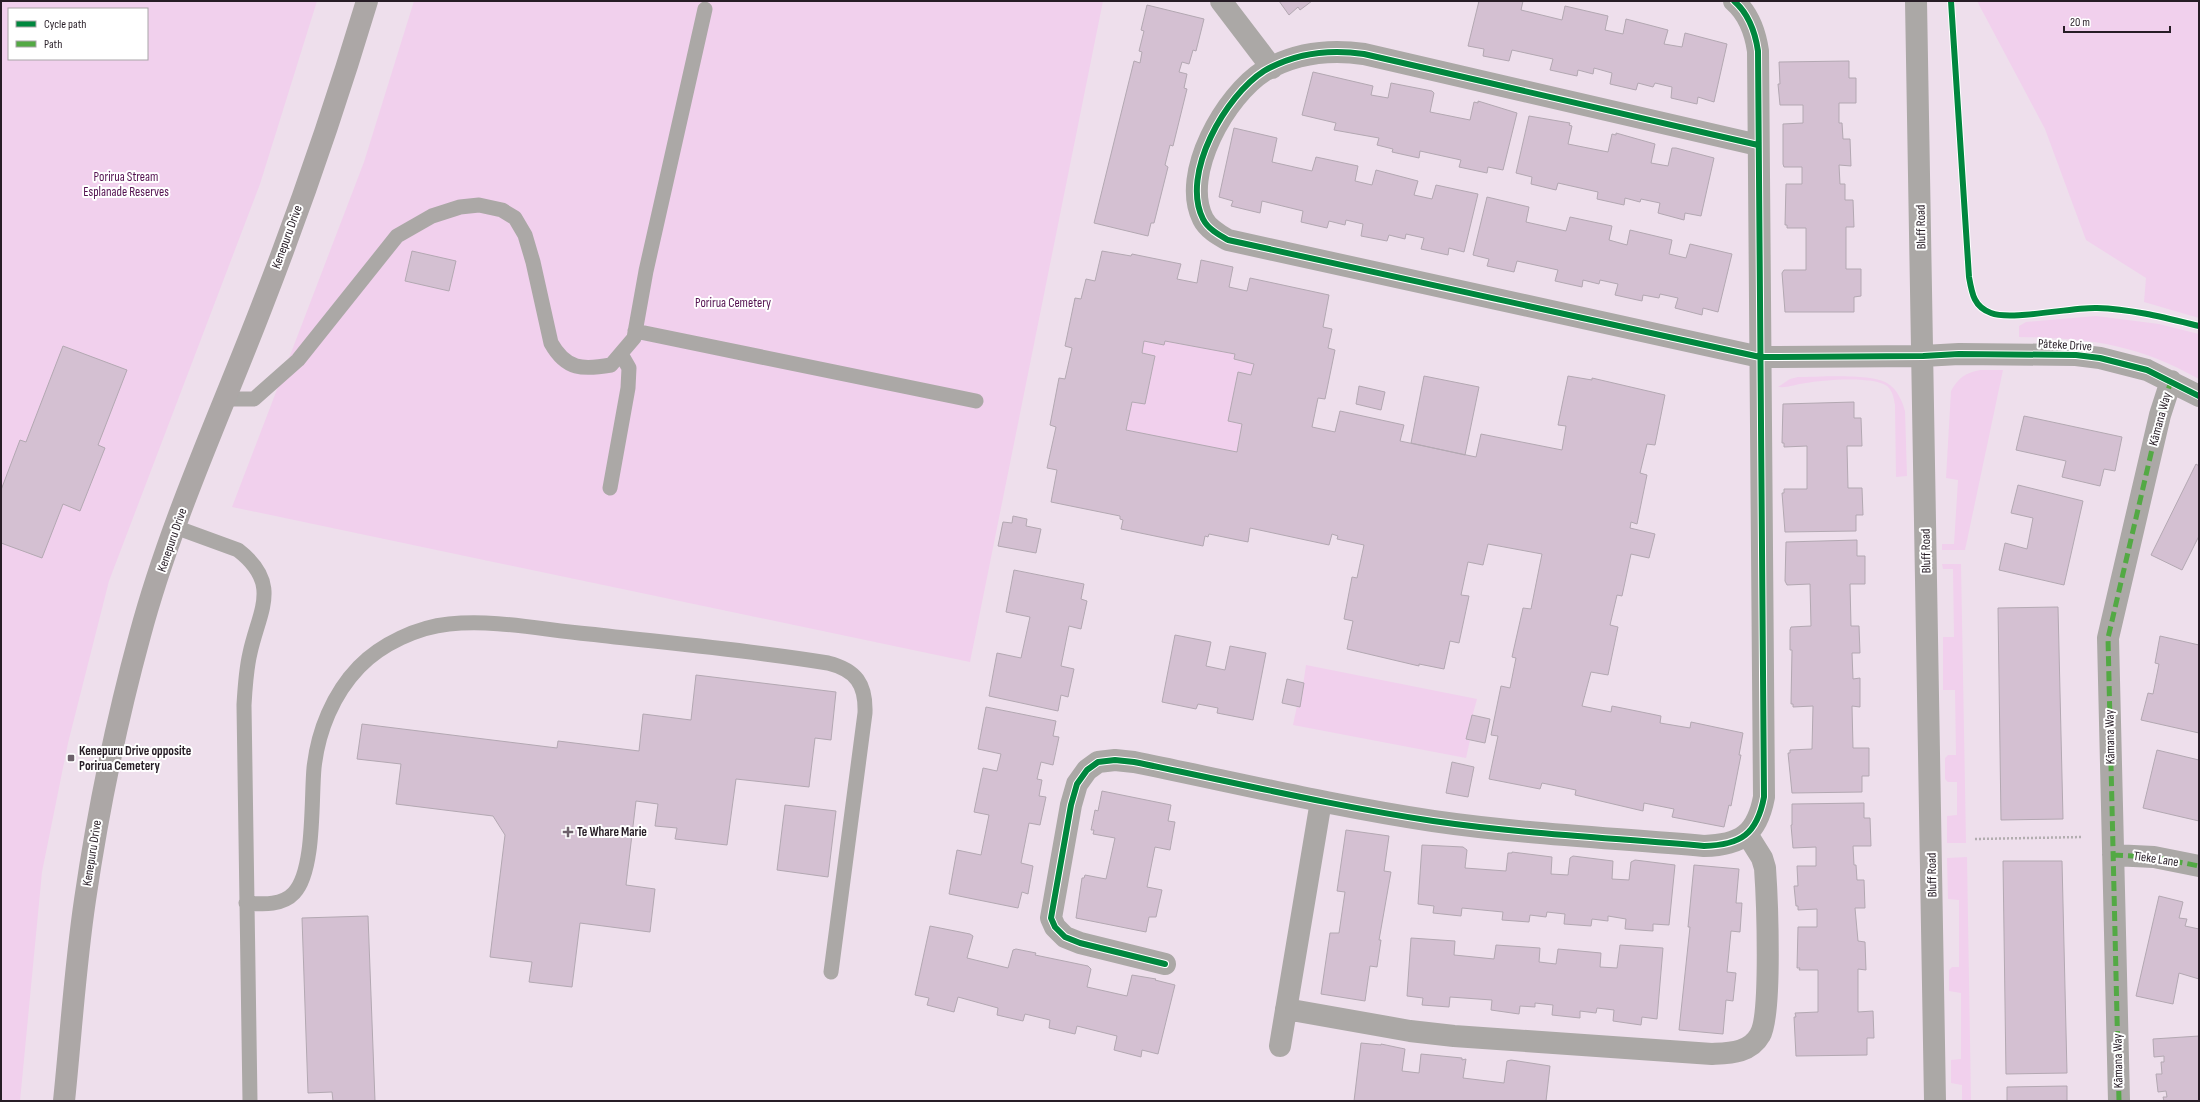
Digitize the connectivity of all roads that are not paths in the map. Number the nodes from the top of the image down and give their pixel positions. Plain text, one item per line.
1 (368, 1) edge
2 (1221, 1) edge
3 (1734, 1) edge
4 (1916, 1) edge
5 (705, 9) dead end
6 (1272, 68) junction
7 (1758, 145) junction
8 (635, 331) junction
9 (621, 354) junction
10 (1923, 356) junction
11 (1760, 358) junction
12 (2171, 381) junction
13 (2199, 396) edge
14 (225, 399) junction
15 (976, 401) dead end
16 (610, 488) dead end
17 (175, 527) junction
18 (1321, 801) junction
19 (1747, 834) junction
20 (2113, 846) junction
21 (2199, 866) edge
22 (246, 903) junction
23 (1164, 964) dead end
24 (831, 972) dead end
25 (1286, 1009) junction
26 (1280, 1046) dead end
27 (64, 1101) edge
28 (250, 1101) edge
29 (1935, 1101) edge
30 (2119, 1101) edge

1 - 14 main road, Kenepuru Drive
2 - 6 street
3 - 7 street
4 - 10 street, Bluff Road
5 - 8 lane
6 - 7 street, Pāteke Drive
6 - 11 street, Pāteke Drive
7 - 11 street
8 - 9 lane
8 - 15 lane
9 - 14 lane
9 - 16 lane
10 - 11 street, Pāteke Drive
10 - 12 street, Pāteke Drive
10 - 29 street, Bluff Road
11 - 19 street
12 - 13 street, Pāteke Drive
12 - 20 street, Kāmana Way
14 - 17 main road, Kenepuru Drive
17 - 22 lane
17 - 27 main road, Kenepuru Drive
18 - 19 street
18 - 23 street
18 - 25 street
19 - 25 street
20 - 21 street, Tīeke Lane
20 - 30 street, Kāmana Way
22 - 24 lane
22 - 28 lane
25 - 26 street

